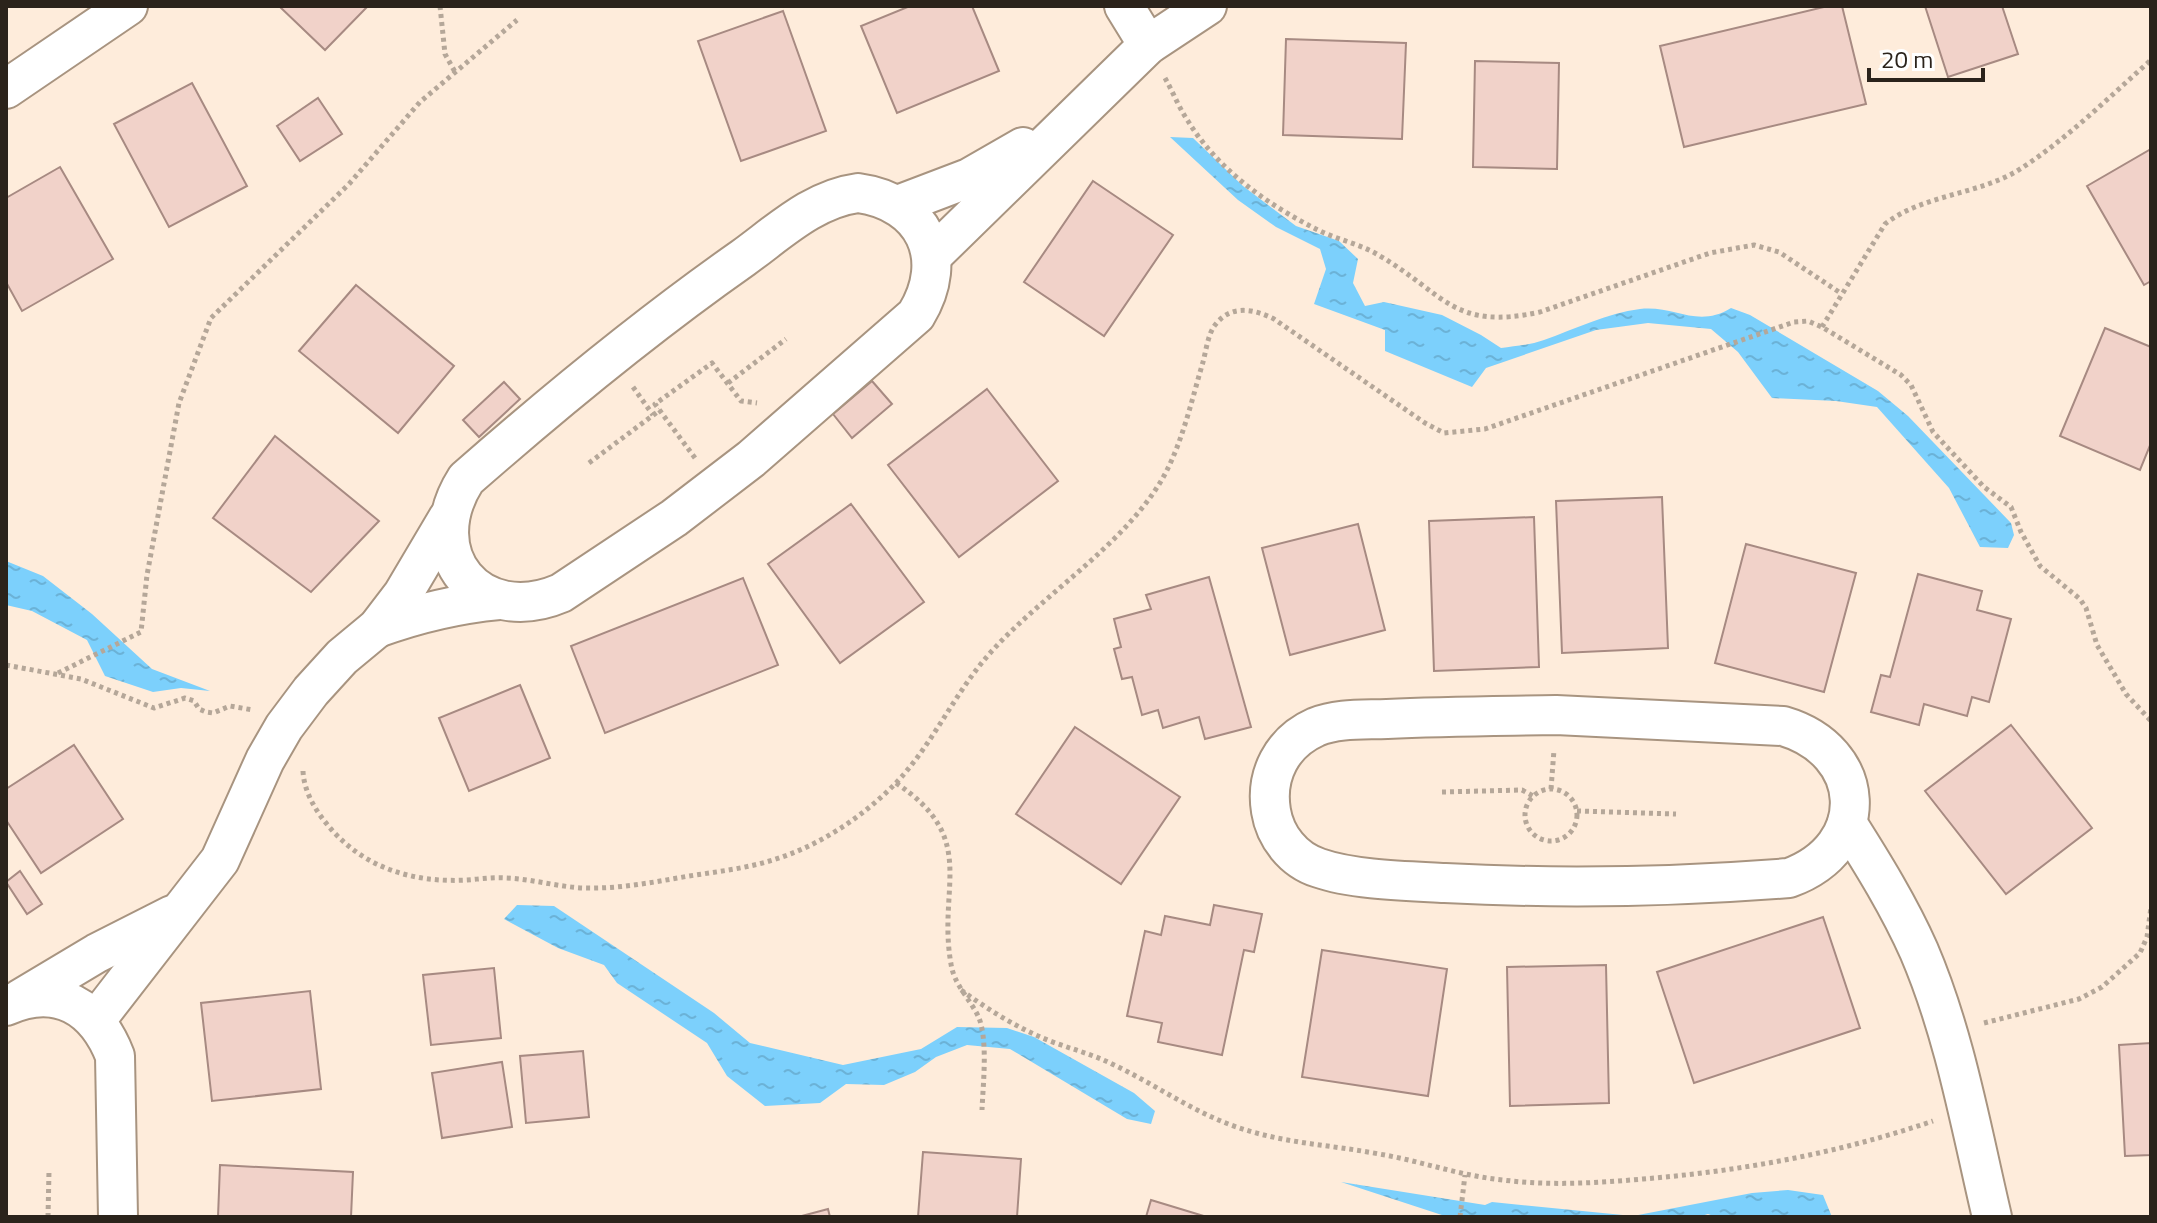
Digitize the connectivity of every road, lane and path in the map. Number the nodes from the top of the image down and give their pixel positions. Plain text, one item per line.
1 (128, 6) edge
2 (440, 6) edge
3 (1124, 6) edge
4 (1207, 6) edge
5 (517, 20) dead end
6 (1148, 45) junction
7 (2151, 60) edge
8 (455, 72) junction
9 (6, 89) edge
10 (1070, 119) junction
11 (898, 205) junction
12 (932, 256) junction
13 (1842, 294) junction
14 (1822, 327) junction
15 (786, 339) dead end
16 (728, 383) junction
17 (660, 410) junction
18 (785, 430) junction
19 (589, 463) dead end
20 (715, 487) junction
21 (448, 518) junction
22 (499, 600) junction
23 (377, 628) junction
24 (6, 665) edge
25 (57, 673) junction
26 (2151, 721) edge
27 (284, 727) junction
28 (896, 783) junction
29 (1442, 792) dead end
30 (1533, 796) junction
31 (1577, 811) junction
32 (1676, 814) dead end
33 (1847, 823) junction
34 (2151, 907) edge
35 (179, 913) junction
36 (2149, 938) edge
37 (961, 990) junction
38 (12, 1003) edge
39 (96, 1020) junction
40 (1947, 1034) junction
41 (982, 1110) dead end
42 (1966, 1110) junction
43 (49, 1171) dead end
44 (1465, 1175) junction
45 (48, 1217) edge
46 (118, 1217) edge
47 (1460, 1217) edge
48 (1992, 1217) edge

1 - 9 street
2 - 8 path
3 - 6 street
4 - 6 street
5 - 8 path
6 - 10 street
6 - 13 path
7 - 13 path
8 - 25 path
10 - 11 street
10 - 12 street
11 - 12 street
11 - 21 street
12 - 18 street
13 - 14 path
14 - 26 path
14 - 28 path
15 - 16 path
16 - 17 path
16 - 18 path
17 - 19 path
17 - 20 path
18 - 20 street
20 - 22 street
21 - 22 street
21 - 23 street
22 - 23 street
23 - 27 street
24 - 25 path
25 - 27 path
27 - 28 path
27 - 35 street
28 - 37 path
29 - 30 path
30 - 31 path
30 - 31 path
31 - 32 path
33 - 33 street
33 - 40 street
34 - 36 path
35 - 38 street
35 - 39 street
36 - 40 path
37 - 41 path
37 - 44 path
38 - 39 street
39 - 46 street
40 - 42 street
42 - 44 path
42 - 48 street
43 - 45 path
44 - 47 path

